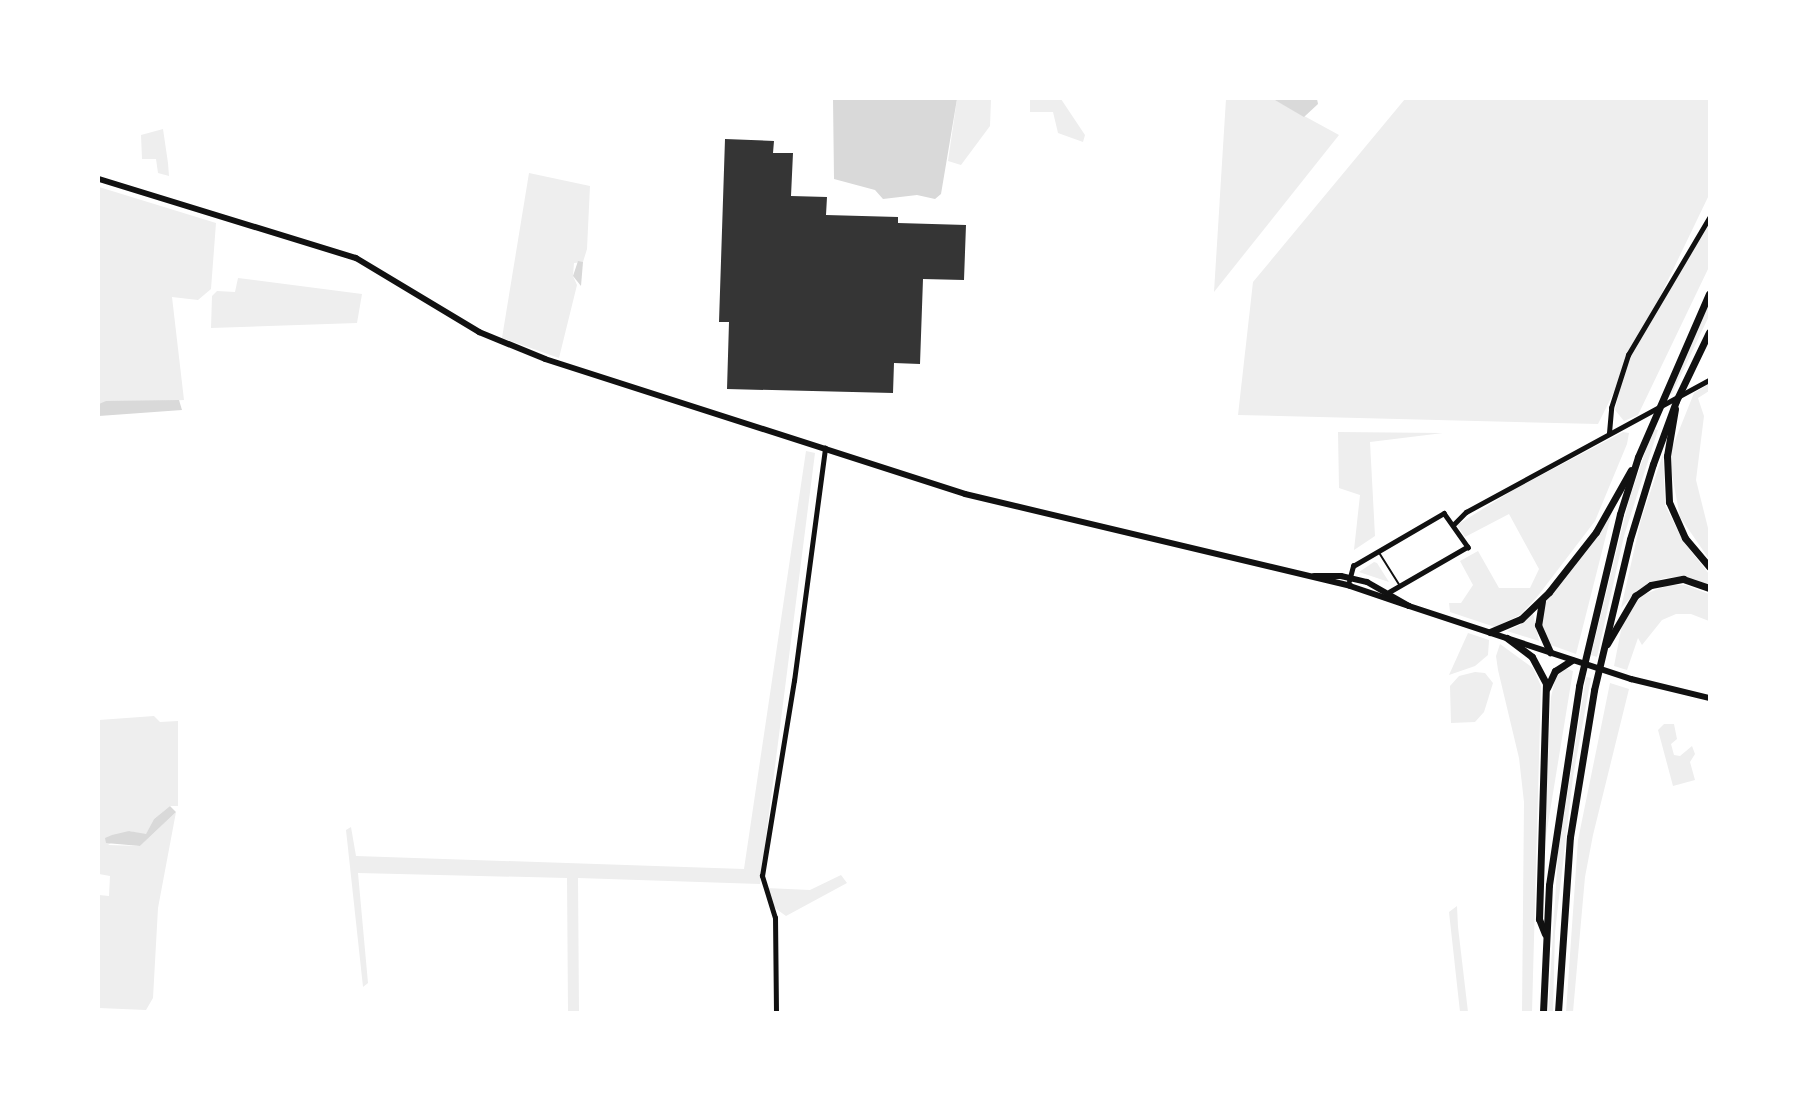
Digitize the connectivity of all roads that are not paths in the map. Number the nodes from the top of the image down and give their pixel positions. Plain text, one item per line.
1 (99, 179) edge
2 (1709, 218) edge
3 (1709, 294) edge
4 (1709, 332) edge
5 (1709, 380) edge
6 (1676, 401) junction
7 (1609, 433) junction
8 (825, 448) junction
9 (1638, 458) junction
10 (1453, 525) junction
11 (1378, 551) junction
12 (1709, 567) edge
13 (1307, 576) junction
14 (1348, 577) junction
15 (1350, 586) junction
16 (1400, 586) junction
17 (1709, 588) edge
18 (1390, 592) junction
19 (1543, 599) junction
20 (1406, 605) junction
21 (1490, 632) junction
22 (1507, 638) junction
23 (1603, 651) junction
24 (1550, 652) junction
25 (1572, 660) junction
26 (1547, 688) junction
27 (1709, 698) edge
28 (1546, 937) junction
29 (776, 1012) edge
30 (1543, 1012) edge
31 (1558, 1012) edge

1 - 8 main road
2 - 7 street
3 - 9 highway
4 - 6 highway
5 - 7 street
6 - 12 highway
6 - 23 highway
7 - 10 street
8 - 13 main road
8 - 29 street
9 - 19 highway
9 - 28 highway
10 - 11 street
10 - 16 street
11 - 14 street
11 - 16 lane
13 - 14 main road
13 - 15 main road
14 - 15 street
14 - 18 main road
15 - 20 main road
16 - 18 street
17 - 23 highway
18 - 20 main road
19 - 21 highway
19 - 24 highway
20 - 21 main road
21 - 22 main road
22 - 24 main road
22 - 26 highway
23 - 31 highway
24 - 25 main road
25 - 26 highway
25 - 27 main road
26 - 28 highway
28 - 30 highway

